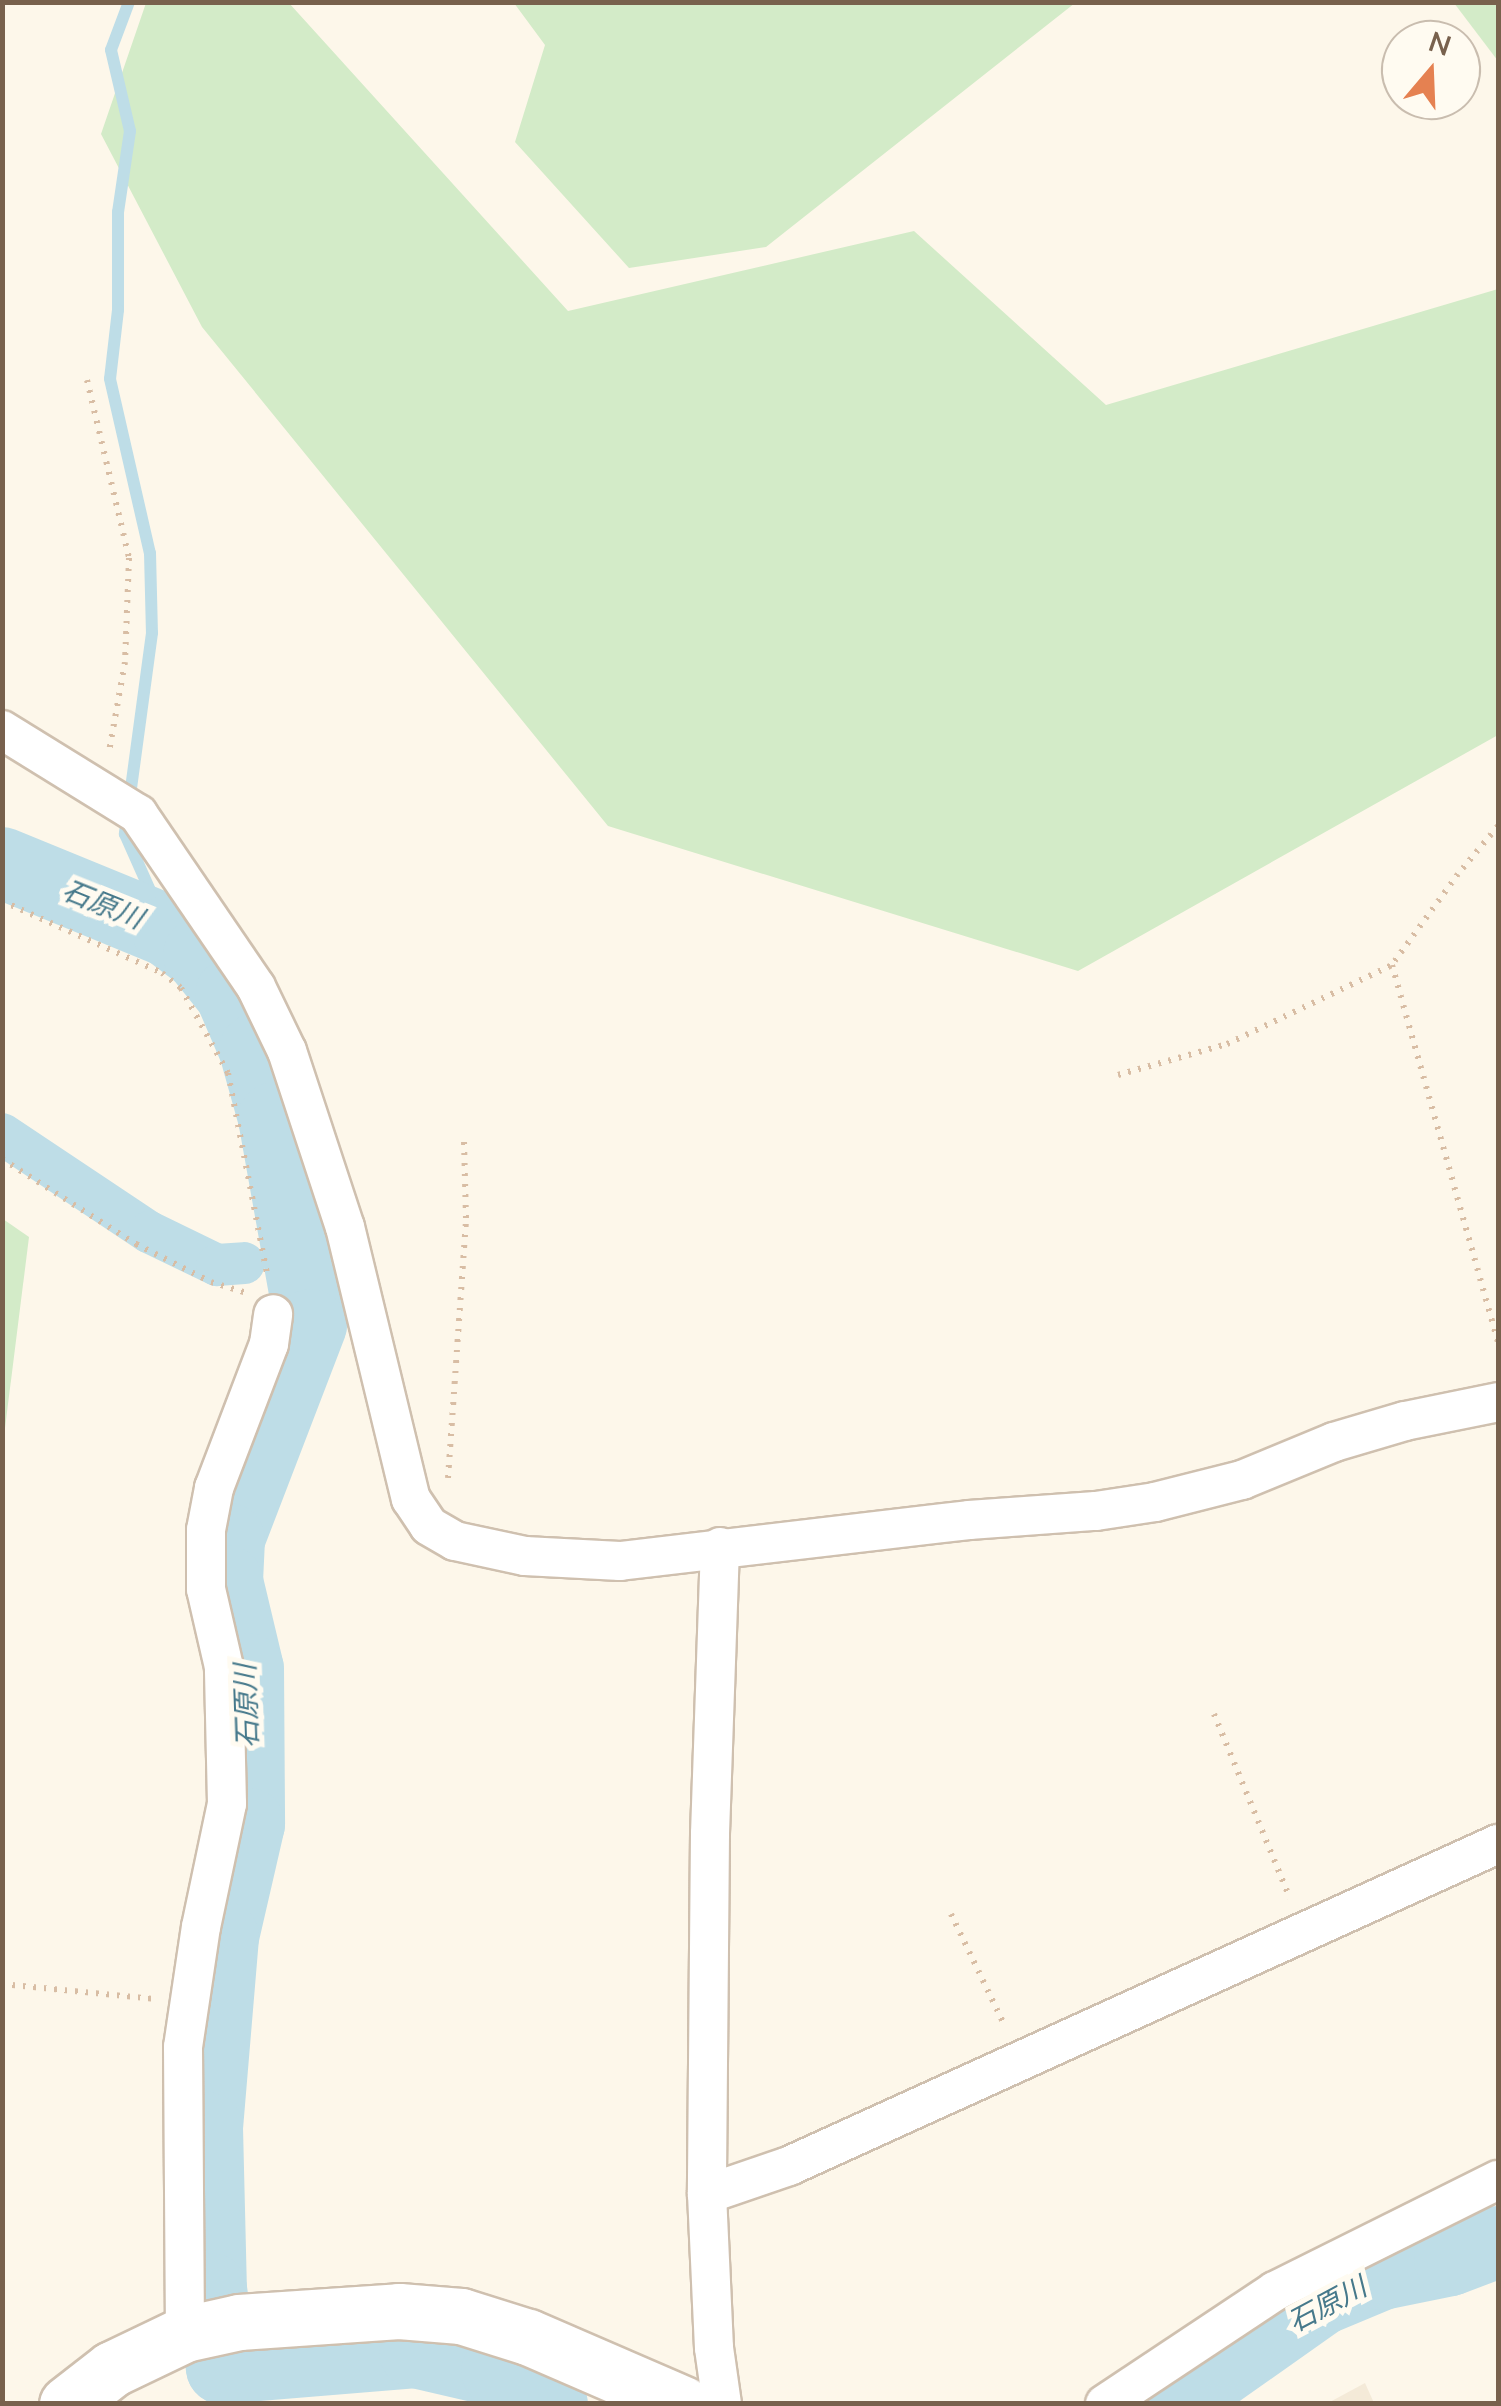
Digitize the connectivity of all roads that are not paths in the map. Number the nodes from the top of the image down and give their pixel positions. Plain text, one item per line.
1 (2, 730) edge
2 (273, 1314) road end
3 (1498, 1402) edge
4 (720, 1547) junction
5 (1498, 1844) edge
6 (1498, 2180) edge
7 (707, 2194) junction
8 (184, 2334) junction
9 (67, 2404) edge
10 (683, 2404) edge
11 (722, 2404) edge
12 (1105, 2404) edge

1 - 4 street
2 - 8 street
3 - 4 street
4 - 7 street
5 - 7 street
6 - 12 street
7 - 11 street
8 - 9 street
8 - 10 street

